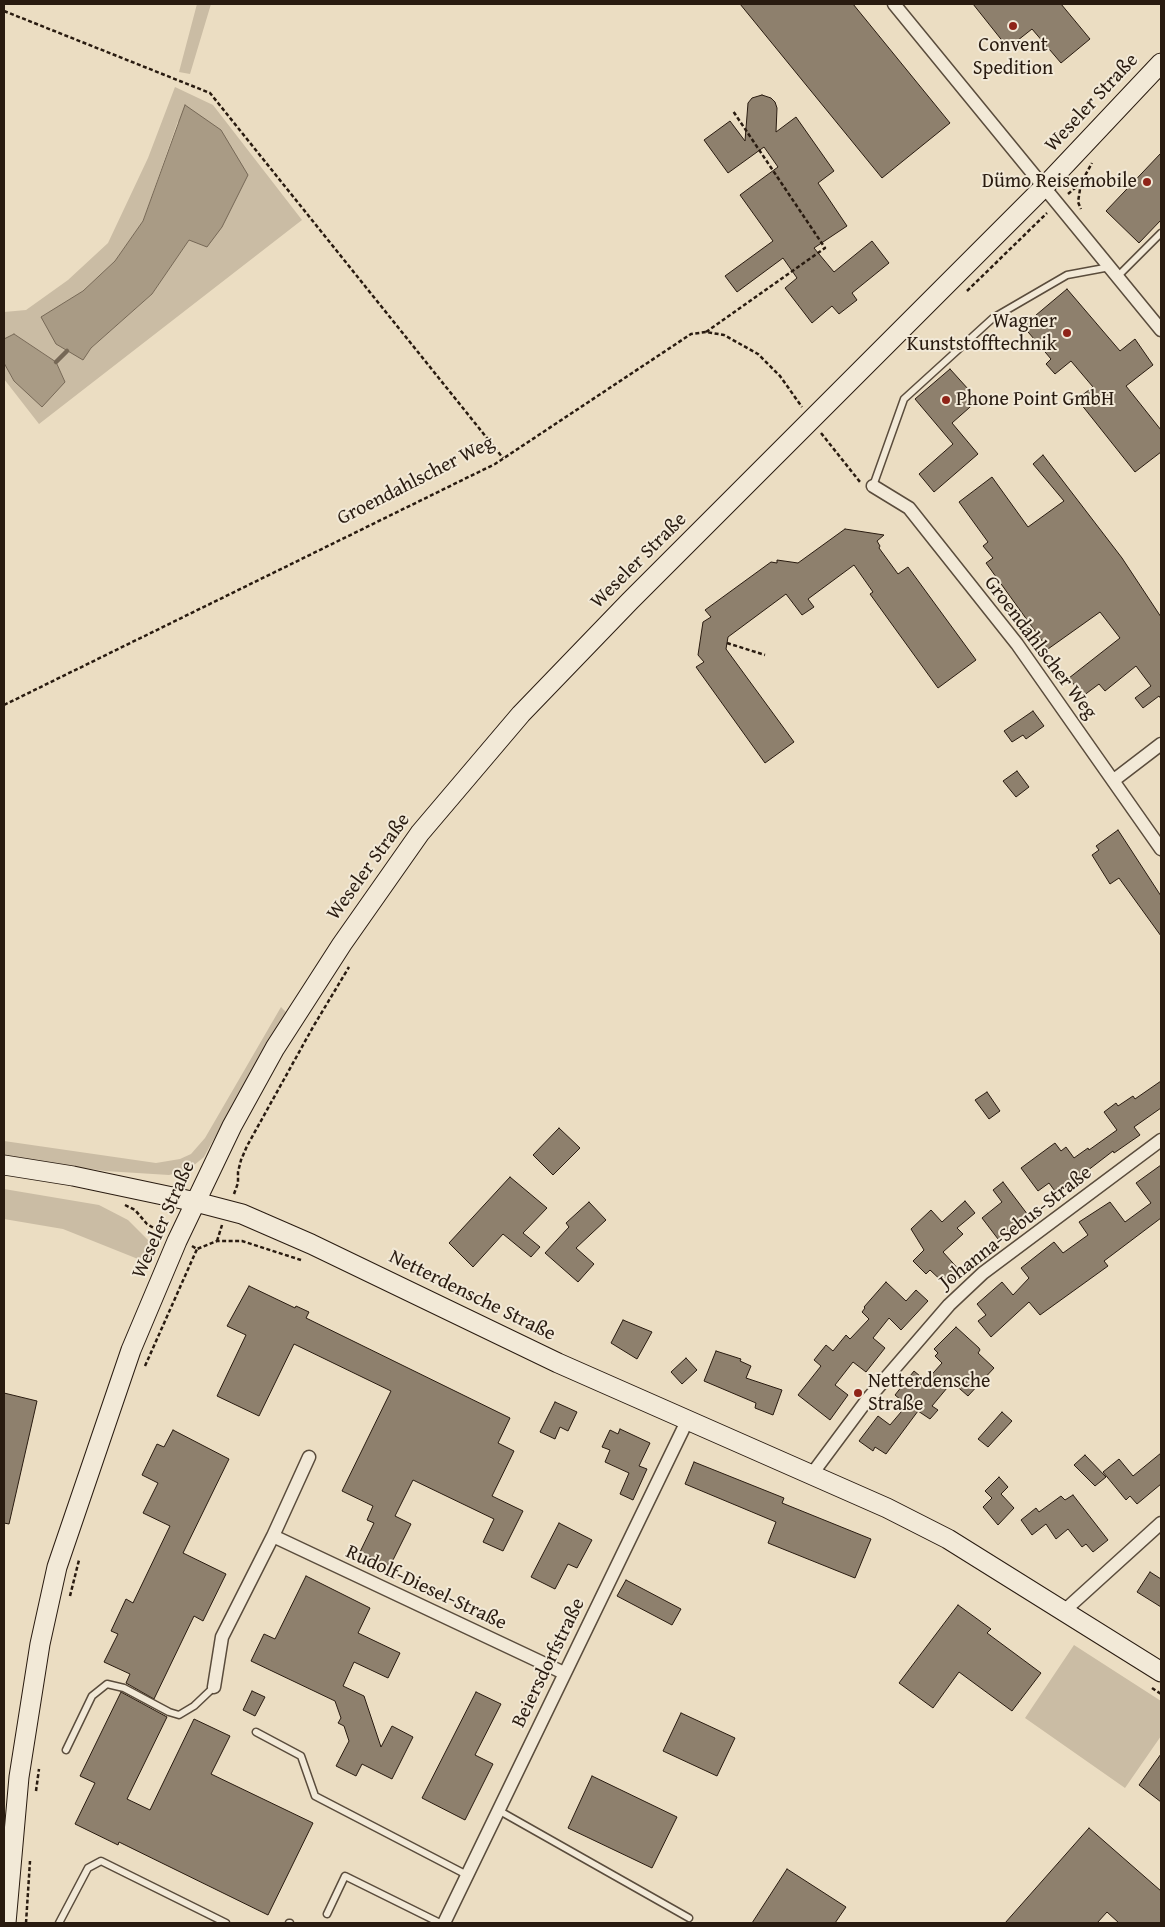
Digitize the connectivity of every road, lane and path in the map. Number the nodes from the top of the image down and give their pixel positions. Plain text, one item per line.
1 (894, 4) edge
2 (4, 10) edge
3 (1161, 63) edge
4 (733, 111) dead end
5 (1081, 183) dead end
6 (1045, 186) junction
7 (1083, 212) dead end
8 (1161, 233) edge
9 (1114, 271) junction
10 (1161, 330) edge
11 (706, 332) junction
12 (811, 420) junction
13 (813, 438) dead end
14 (504, 458) junction
15 (873, 486) junction
16 (727, 643) dead end
17 (765, 655) dead end
18 (4, 705) edge
19 (1161, 744) edge
20 (1114, 780) junction
21 (1161, 849) edge
22 (353, 961) dead end
23 (1161, 1140) edge
24 (4, 1165) edge
25 (196, 1202) junction
26 (123, 1204) dead end
27 (227, 1210) junction
28 (178, 1241) junction
29 (197, 1249) junction
30 (143, 1370) dead end
31 (688, 1419) junction
32 (309, 1457) dead end
33 (812, 1474) junction
34 (1161, 1523) edge
35 (273, 1536) junction
36 (80, 1556) dead end
37 (67, 1604) dead end
38 (1064, 1611) junction
39 (1161, 1672) edge
40 (564, 1673) junction
41 (214, 1687) joint
42 (256, 1732) dead end
43 (66, 1750) dead end
44 (40, 1761) dead end
45 (35, 1800) dead end
46 (498, 1810) junction
47 (30, 1857) dead end
48 (467, 1875) junction
49 (328, 1914) dead end
50 (689, 1918) dead end
51 (6, 1923) edge
52 (26, 1923) edge
53 (59, 1923) edge
54 (226, 1923) edge
55 (440, 1923) edge
56 (444, 1923) edge

1 - 6 street
2 - 14 path
3 - 6 main road, Weseler Straße
4 - 11 path, Groendahlscher Weg
5 - 7 path
6 - 9 street
6 - 12 main road, Weseler Straße
8 - 9 lane
9 - 10 street
9 - 15 lane
11 - 12 path
11 - 14 path, Groendahlscher Weg
12 - 25 main road, Weseler Straße
13 - 15 path
14 - 18 path, Groendahlscher Weg
15 - 20 street, Groendahlscher Weg
16 - 17 path
19 - 20 street
20 - 21 street, Groendahlscher Weg
22 - 27 path
23 - 33 street, Johanna-Sebus-Straße
24 - 25 main road, Netterdensche Straße
25 - 27 main road, Netterdensche Straße
25 - 28 main road, Weseler Straße
26 - 28 path
27 - 29 path
27 - 31 main road, Netterdensche Straße
28 - 29 path
28 - 51 main road, Weseler Straße
29 - 30 path
31 - 33 main road, Netterdensche Straße
31 - 40 street, Beiersdorfstraße
32 - 35 street
33 - 38 main road, Netterdensche Straße
34 - 38 street
35 - 40 street, Rudolf-Diesel-Straße
35 - 41 street
36 - 37 path
38 - 39 main road, Netterdensche Straße
40 - 46 street, Beiersdorfstraße
41 - 43 lane
42 - 48 lane
44 - 45 path
46 - 48 street, Beiersdorfstraße
46 - 50 lane
47 - 52 path
48 - 56 street, Beiersdorfstraße
49 - 55 lane
53 - 54 lane

